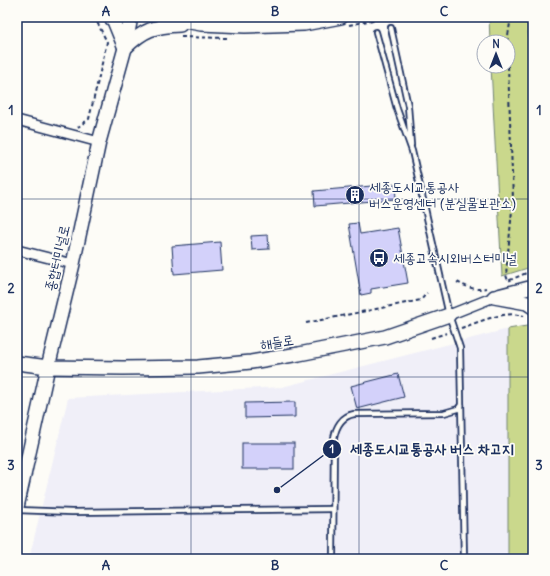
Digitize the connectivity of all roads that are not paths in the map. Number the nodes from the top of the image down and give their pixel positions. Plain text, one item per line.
1 (110, 17) edge
2 (131, 17) edge
3 (162, 17) edge
4 (340, 17) edge
5 (202, 24) junction
6 (391, 28) dead end
7 (376, 32) dead end
8 (125, 48) junction
9 (17, 120) edge
10 (99, 142) junction
11 (412, 151) junction
12 (17, 250) edge
13 (73, 264) junction
14 (532, 287) edge
15 (491, 292) junction
16 (530, 312) edge
17 (449, 315) junction
18 (17, 363) edge
19 (48, 367) junction
20 (461, 405) junction
21 (20, 482) edge
22 (17, 507) edge
23 (17, 510) edge
24 (333, 510) junction
25 (333, 559) edge
26 (464, 559) edge

1 - 8 street
2 - 8 street, 종합터미널로
3 - 5 street
4 - 5 street
5 - 8 street
6 - 11 lane
7 - 11 lane
8 - 10 street, 종합터미널로
9 - 10 street
10 - 13 street, 종합터미널로
11 - 17 lane
12 - 13 street
13 - 19 street, 종합터미널로
14 - 15 street, 해들로
15 - 16 street
15 - 17 street, 해들로
17 - 19 street, 해들로
17 - 20 lane
18 - 19 street, 해들로
19 - 21 street, 종합터미널로
20 - 24 lane
20 - 26 lane
21 - 22 street, 종합터미널로
23 - 24 lane
24 - 25 lane

